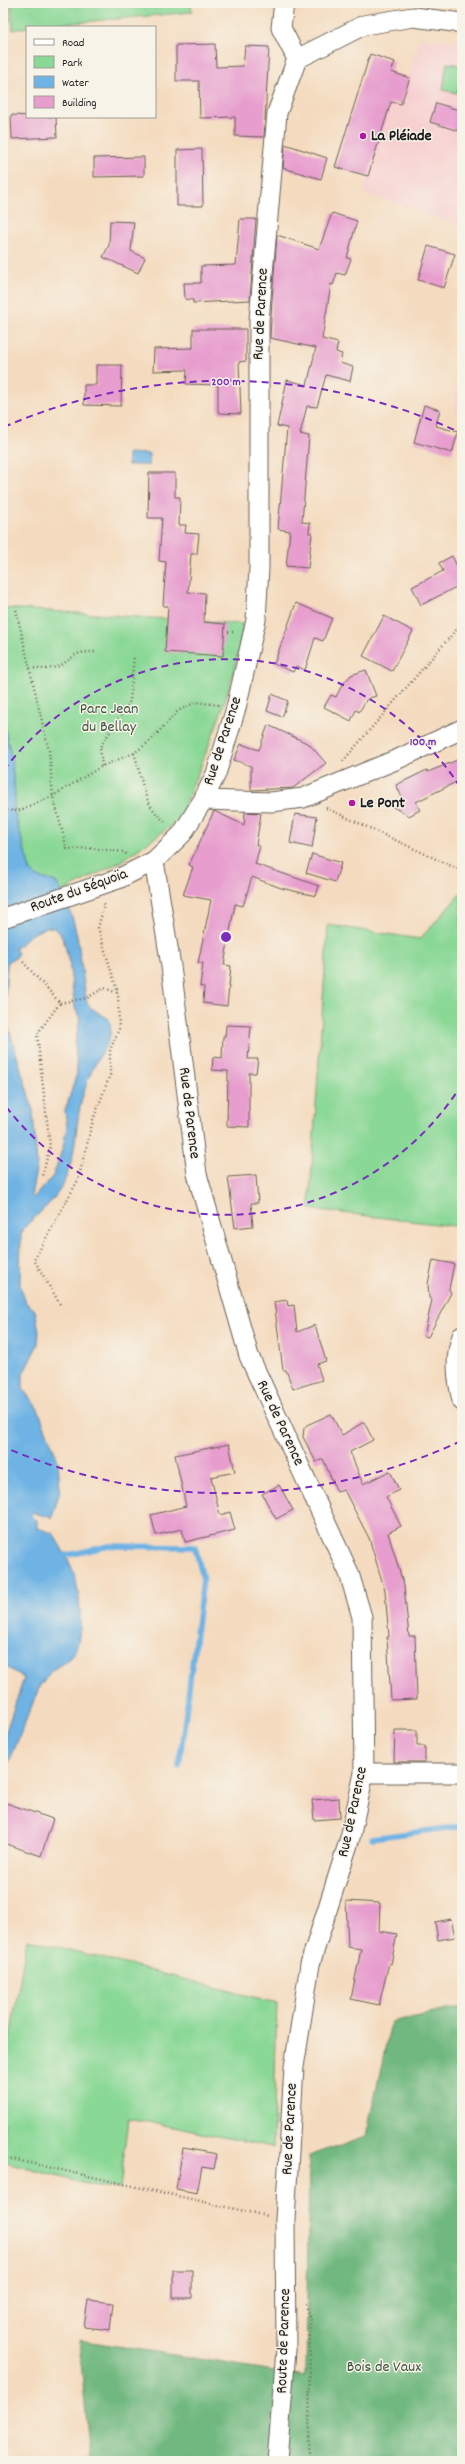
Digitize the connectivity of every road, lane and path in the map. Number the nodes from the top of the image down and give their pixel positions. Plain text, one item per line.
1 (284, 3) edge
2 (462, 23) edge
3 (297, 60) junction
4 (16, 610) dead end
5 (462, 624) edge
6 (95, 652) dead end
7 (134, 656) dead end
8 (30, 668) junction
9 (236, 708) junction
10 (462, 729) edge
11 (134, 753) junction
12 (341, 763) dead end
13 (102, 766) junction
14 (53, 796) junction
15 (303, 798) junction
16 (203, 800) junction
17 (3, 810) edge
18 (182, 834) junction
19 (154, 862) junction
20 (135, 870) junction
21 (462, 871) edge
22 (107, 897) dead end
23 (3, 918) edge
24 (23, 962) dead end
25 (118, 993) junction
26 (60, 1003) junction
27 (42, 1176) dead end
28 (60, 1304) dead end
29 (462, 1336) edge
30 (462, 1401) edge
31 (364, 1773) junction
32 (462, 1773) edge
33 (3, 2157) edge
34 (285, 2220) junction
35 (305, 2300) dead end
36 (277, 2461) edge
37 (309, 2461) edge

1 - 3 street
2 - 3 street
3 - 9 street, Rue de Parence
4 - 8 path
5 - 12 path
6 - 8 path
7 - 13 path
8 - 14 path
9 - 11 path
9 - 16 street, Rue de Parence
10 - 15 street
11 - 13 path
11 - 18 path
13 - 14 path
14 - 17 path
14 - 20 path
15 - 16 street
15 - 21 path
16 - 18 street, Rue de Parence
18 - 19 street, Rue de Parence
19 - 20 street, Route du Séquoïa
19 - 31 street, Rue de Parence
20 - 23 street, Route du Séquoïa
22 - 25 path
24 - 26 path
25 - 26 path
25 - 28 path
26 - 27 path
29 - 30 street
31 - 32 street
31 - 34 street, Rue de Parence
33 - 34 path
34 - 36 street, Route de Parence
35 - 37 path

